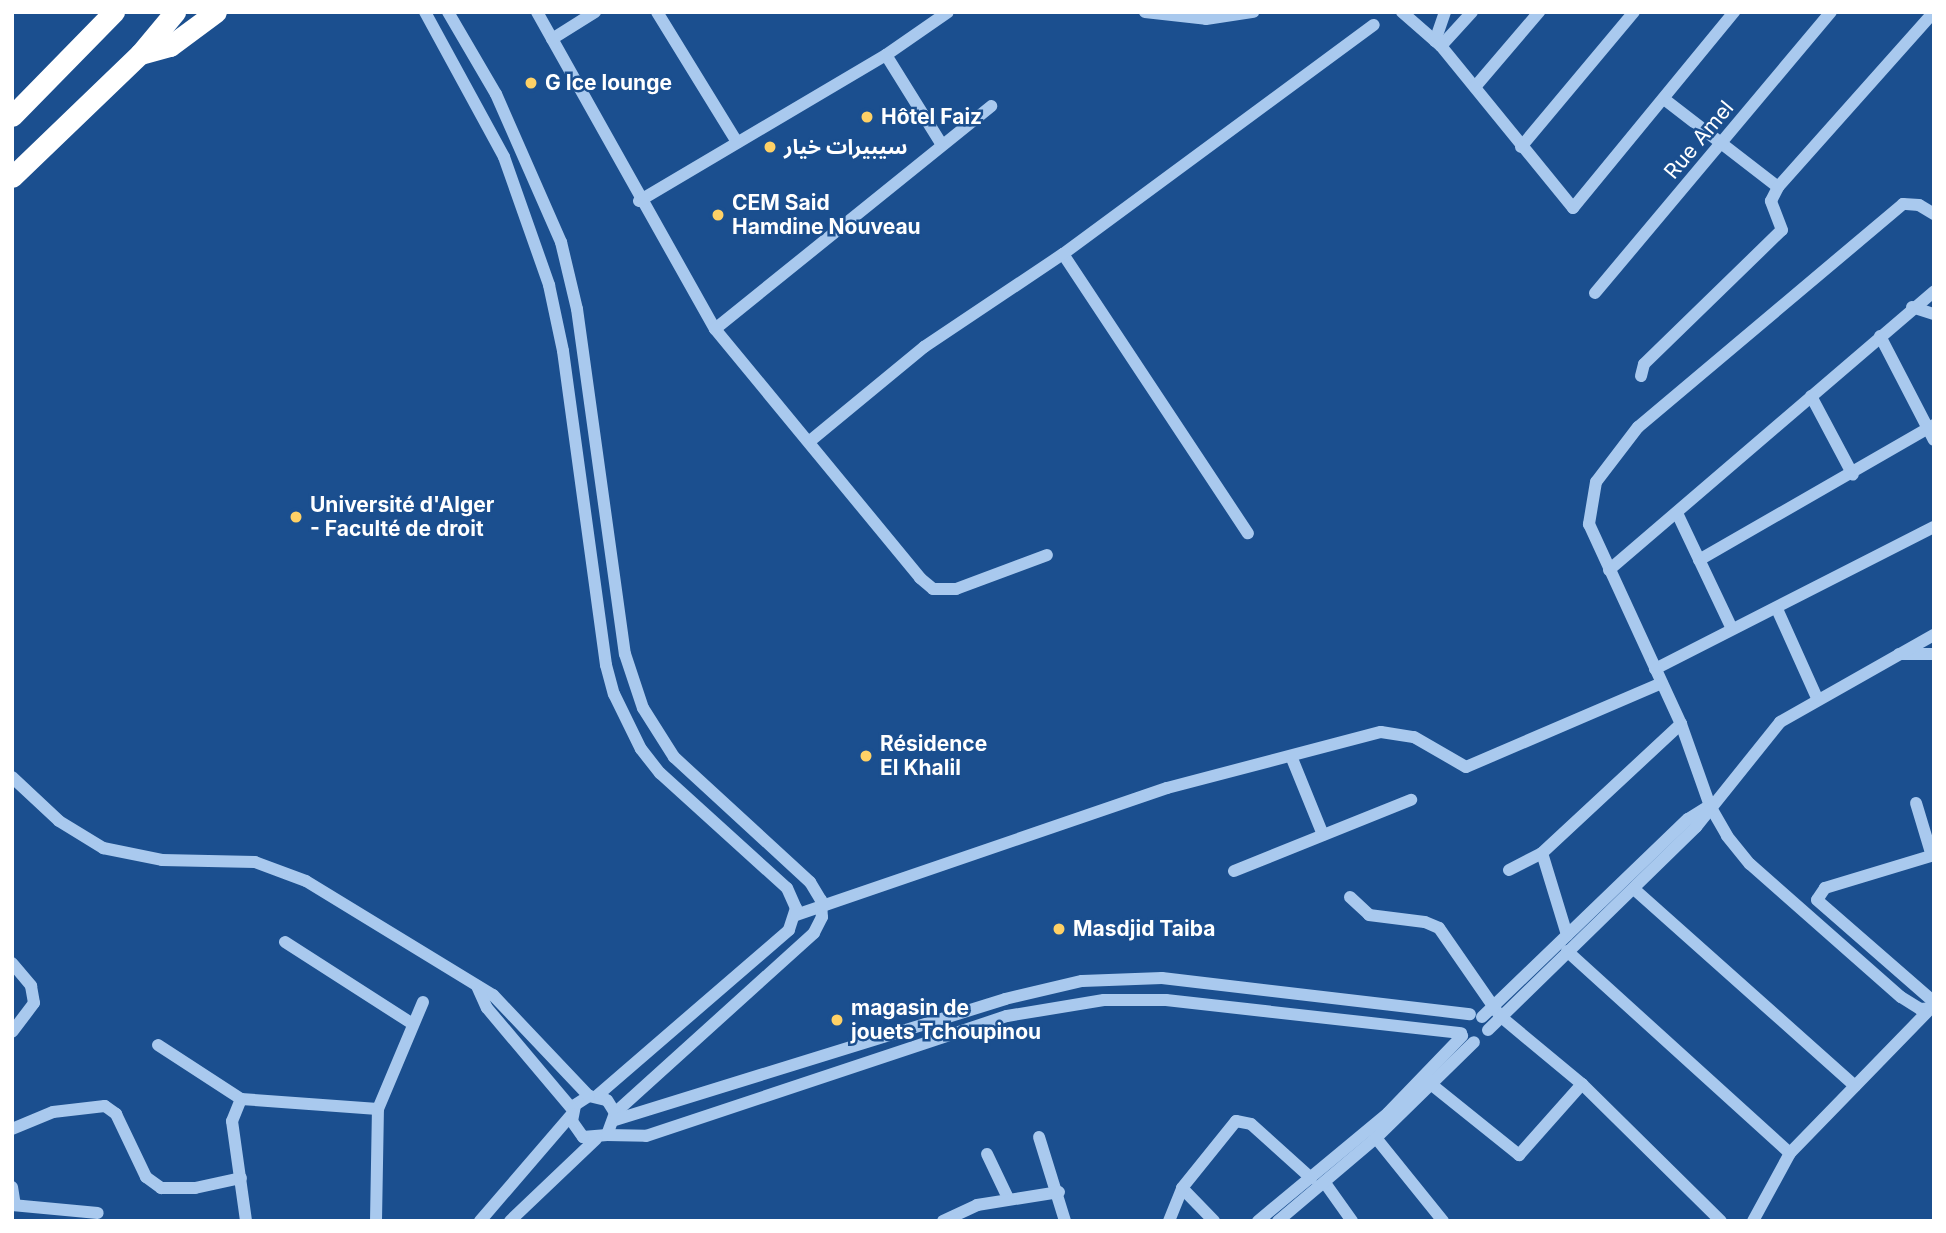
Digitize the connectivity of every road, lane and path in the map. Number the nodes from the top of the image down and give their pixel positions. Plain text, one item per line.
1 (114, 12) edge
2 (175, 12) edge
3 (216, 12) edge
4 (425, 12) edge
5 (448, 12) edge
6 (537, 12) edge
7 (596, 12) edge
8 (657, 12) edge
9 (948, 12) edge
10 (1145, 12) edge
11 (1253, 12) edge
12 (1402, 12) edge
13 (1445, 12) edge
14 (1472, 12) edge
15 (1538, 12) edge
16 (1634, 12) edge
17 (1734, 12) edge
18 (1831, 12) edge
19 (1934, 12) edge
20 (1374, 25) dead end
21 (552, 39) junction
22 (1438, 44) junction
23 (140, 54) junction
24 (887, 55) junction
25 (1475, 87) junction
26 (1664, 99) junction
27 (991, 106) dead end
28 (12, 116) edge
29 (737, 142) junction
30 (942, 145) junction
31 (1721, 145) junction
32 (1521, 147) junction
33 (12, 177) edge
34 (1778, 187) junction
35 (639, 201) junction
36 (1934, 214) edge
37 (1063, 254) junction
38 (1934, 291) edge
39 (1595, 293) dead end
40 (1912, 307) junction
41 (1934, 314) edge
42 (715, 329) junction
43 (1880, 336) junction
44 (1641, 376) dead end
45 (1811, 396) junction
46 (1932, 431) edge
47 (810, 441) junction
48 (1853, 475) junction
49 (1677, 513) junction
50 (1934, 527) edge
51 (1248, 533) dead end
52 (1047, 555) dead end
53 (1699, 560) junction
54 (1609, 570) junction
55 (1777, 608) junction
56 (1732, 629) junction
57 (1934, 635) edge
58 (1896, 654) junction
59 (1934, 654) edge
60 (1655, 669) junction
61 (1662, 683) junction
62 (1817, 698) junction
63 (1681, 724) junction
64 (1291, 756) junction
65 (12, 777) edge
66 (1411, 800) dead end
67 (1916, 803) dead end
68 (1710, 806) junction
69 (1323, 835) junction
70 (1542, 853) junction
71 (1933, 855) edge
72 (1509, 870) dead end
73 (1234, 871) dead end
74 (1634, 889) junction
75 (1350, 897) dead end
76 (822, 907) junction
77 (796, 915) junction
78 (1567, 935) junction
79 (285, 942) dead end
80 (1567, 951) junction
81 (12, 963) edge
82 (477, 986) junction
83 (422, 1002) dead end
84 (1933, 1007) edge
85 (1497, 1012) junction
86 (1476, 1016) junction
87 (411, 1023) junction
88 (1488, 1030) junction
89 (12, 1032) edge
90 (1466, 1037) junction
91 (158, 1045) dead end
92 (1582, 1084) junction
93 (1432, 1085) junction
94 (1855, 1086) junction
95 (593, 1096) junction
96 (242, 1099) junction
97 (378, 1109) junction
98 (572, 1112) junction
99 (615, 1116) junction
100 (12, 1129) edge
101 (601, 1137) junction
102 (1039, 1137) dead end
103 (1376, 1138) junction
104 (1790, 1153) junction
105 (987, 1154) dead end
106 (240, 1178) junction
107 (1311, 1178) junction
108 (1325, 1183) junction
109 (12, 1187) edge
110 (1182, 1188) junction
111 (1059, 1192) junction
112 (1007, 1198) junction
113 (13, 1205) edge
114 (98, 1213) dead end
115 (246, 1221) edge
116 (376, 1221) edge
117 (480, 1221) edge
118 (510, 1221) edge
119 (943, 1221) edge
120 (1065, 1221) edge
121 (1168, 1221) edge
122 (1213, 1221) edge
123 (1258, 1221) edge
124 (1278, 1221) edge
125 (1352, 1221) edge
126 (1443, 1221) edge
127 (1721, 1221) edge
128 (1753, 1221) edge

1 - 28 highway
2 - 23 highway
3 - 23 highway
4 - 77 street
5 - 76 street
6 - 21 street
7 - 21 street
8 - 29 street
9 - 24 street
10 - 11 street
12 - 22 street
13 - 22 street
14 - 22 street
15 - 25 street
16 - 32 street
17 - 26 street
18 - 31 street, Rue Amel
19 - 34 street
20 - 37 street
21 - 35 street
22 - 25 street
23 - 33 highway
24 - 29 street
24 - 30 street
25 - 32 street
26 - 31 street
26 - 32 street
27 - 30 street
29 - 35 street
30 - 42 street
31 - 34 street
31 - 39 street, Rue Amel
34 - 44 street
35 - 42 street
36 - 54 street
37 - 47 street
37 - 51 street
38 - 40 street
40 - 41 street
40 - 43 street
42 - 47 street
43 - 45 street
43 - 46 street
45 - 48 street
45 - 49 street
46 - 48 street
47 - 52 street
48 - 53 street
49 - 53 street
49 - 54 street
50 - 55 street
53 - 56 street
54 - 60 street
55 - 56 street
55 - 62 street
56 - 60 street
57 - 58 street
58 - 59 street
58 - 62 street
60 - 61 street
61 - 63 street
61 - 64 street
62 - 68 street
63 - 68 street
63 - 70 street
64 - 69 street
64 - 76 street
65 - 82 street
66 - 69 street
67 - 71 street
68 - 74 street
68 - 78 street
68 - 84 street
69 - 73 street
70 - 72 street
70 - 78 street
71 - 84 street
74 - 80 street
74 - 94 street
75 - 85 street
76 - 77 street
76 - 99 street
77 - 95 street
78 - 85 street
79 - 87 street
80 - 85 street
80 - 104 street
81 - 89 street
82 - 95 street
82 - 98 street
83 - 87 street
84 - 94 street
85 - 86 street
85 - 88 street
85 - 92 street
86 - 88 street
86 - 90 street
86 - 99 street
87 - 97 street
88 - 90 street
90 - 93 street
90 - 101 street
90 - 107 street
91 - 96 street
92 - 93 street
92 - 127 street
93 - 103 street
94 - 104 street
95 - 98 street
95 - 99 street
96 - 97 street
96 - 106 street
97 - 116 street
98 - 101 street
98 - 117 street
99 - 101 street
100 - 106 street
101 - 118 street
102 - 111 street
103 - 108 street
103 - 126 street
104 - 128 street
105 - 112 street
106 - 115 street
107 - 110 street
107 - 123 street
108 - 124 street
108 - 125 street
109 - 113 street
110 - 121 street
110 - 122 street
111 - 112 street
111 - 120 street
112 - 119 street
113 - 114 street

